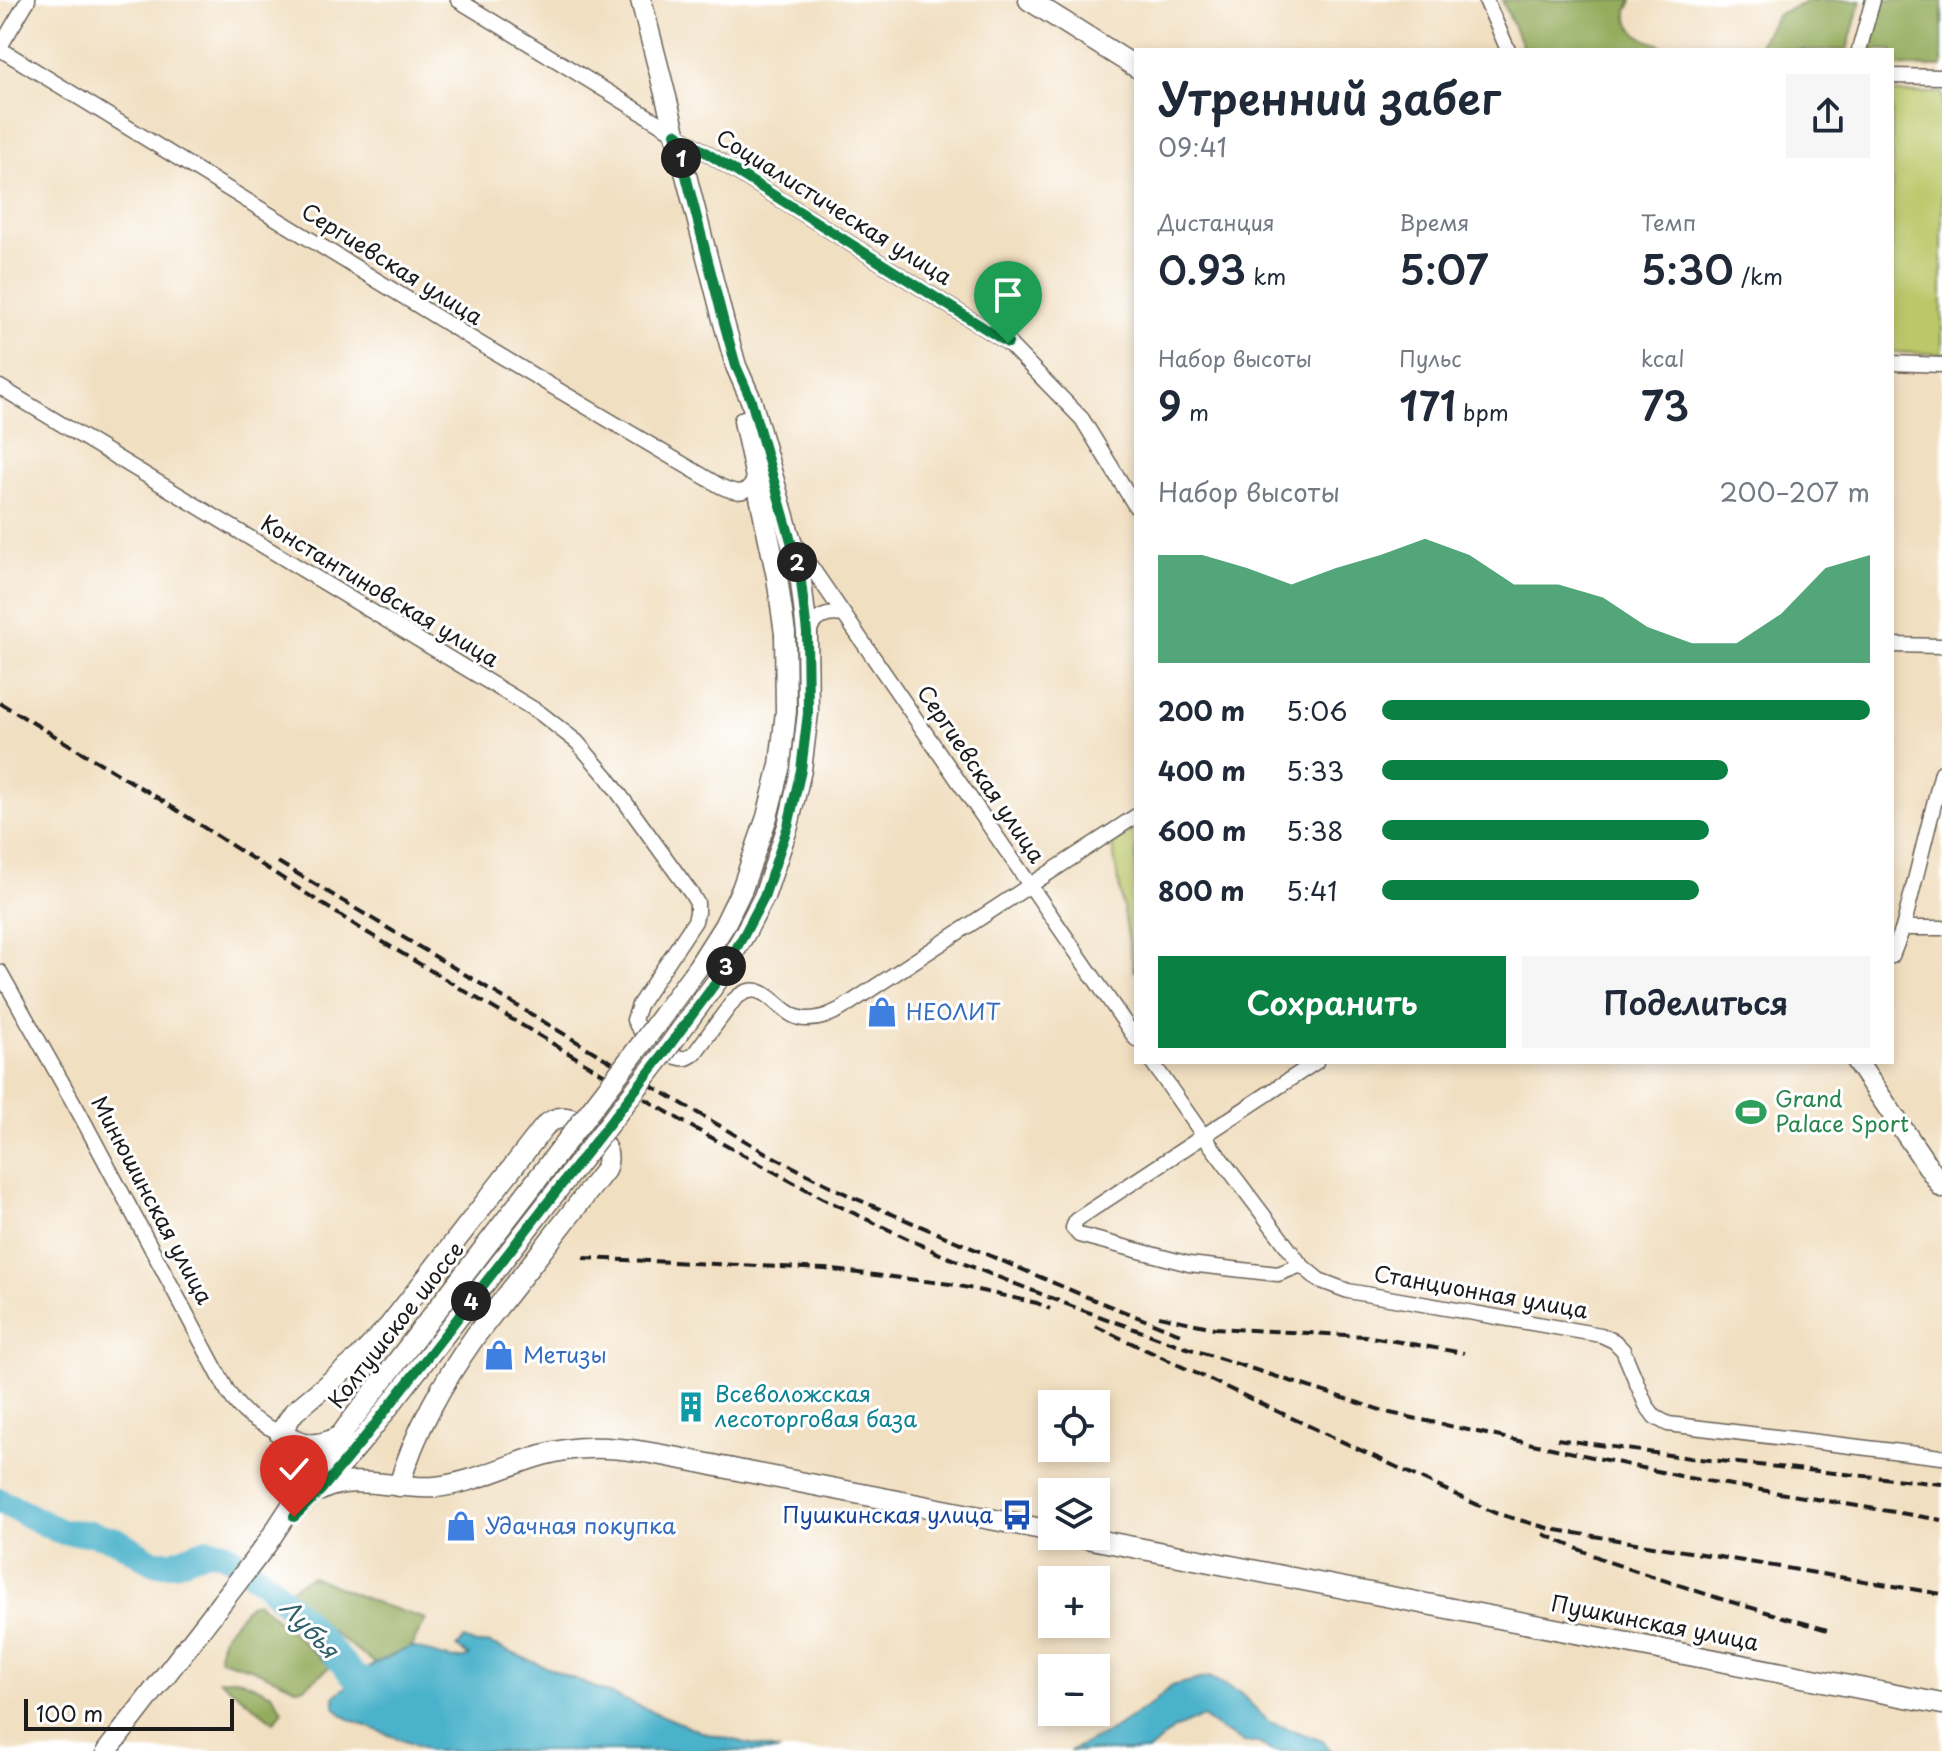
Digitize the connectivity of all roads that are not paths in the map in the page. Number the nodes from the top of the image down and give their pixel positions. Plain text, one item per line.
1 (28, 0) edge
2 (458, 0) edge
3 (641, 0) edge
4 (1029, 0) edge
5 (1486, 0) edge
6 (1873, 0) edge
7 (0, 48) edge
8 (1507, 48) edge
9 (1860, 48) edge
10 (1134, 66) edge
11 (1894, 76) edge
12 (1942, 77) edge
13 (675, 133) junction
14 (1894, 363) edge
15 (1942, 365) edge
16 (736, 366) junction
17 (0, 387) edge
18 (756, 470) junction
19 (1134, 504) edge
20 (788, 533) junction
21 (844, 615) junction
22 (807, 633) junction
23 (1894, 645) edge
24 (1942, 646) edge
25 (1942, 772) edge
26 (1134, 817) edge
27 (1030, 887) junction
28 (1903, 928) junction
29 (1942, 928) edge
30 (1894, 951) edge
31 (0, 972) edge
32 (1134, 1036) edge
33 (1153, 1064) edge
34 (1313, 1064) edge
35 (1858, 1064) edge
36 (1203, 1135) junction
37 (1942, 1187) edge
38 (1301, 1265) junction
39 (351, 1432) junction
40 (280, 1433) junction
41 (1942, 1457) edge
42 (315, 1484) junction
43 (399, 1486) junction
44 (1038, 1528) edge
45 (1110, 1542) edge
46 (1942, 1704) edge
47 (107, 1751) edge

1 - 7 street
2 - 13 street, Социалистическая улица
3 - 13 main road, Колтушское шоссе
4 - 10 main road
5 - 8 street
6 - 9 street
7 - 18 street, Сергиевская улица
11 - 12 street
13 - 16 main road, Колтушское шоссе
13 - 19 street, Социалистическая улица
14 - 15 street
16 - 18 main road, Колтушское шоссе
16 - 20 main road, Колтушское шоссе
17 - 27 street, Константиновская улица
18 - 39 main road, Колтушское шоссе, bridge
20 - 21 street, Сергиевская улица
20 - 22 main road, Колтушское шоссе
21 - 22 street
21 - 27 street, Сергиевская улица
22 - 39 main road, Колтушское шоссе, bridge
23 - 24 street
25 - 28 street
26 - 27 street
27 - 32 street, Сергиевская улица
28 - 29 street
28 - 30 street
31 - 40 street, Минюшинская улица
33 - 36 street
34 - 36 street
35 - 37 main road
36 - 38 street
36 - 38 street
38 - 41 street, Станционная улица
39 - 40 main road, Минюшинская улица
39 - 42 main road, Колтушское шоссе
39 - 43 main road
40 - 42 main road, Минюшинская улица
40 - 43 main road
42 - 43 main road
42 - 47 main road, Колтушское шоссе
43 - 44 main road
45 - 46 main road, Пушкинская улица

